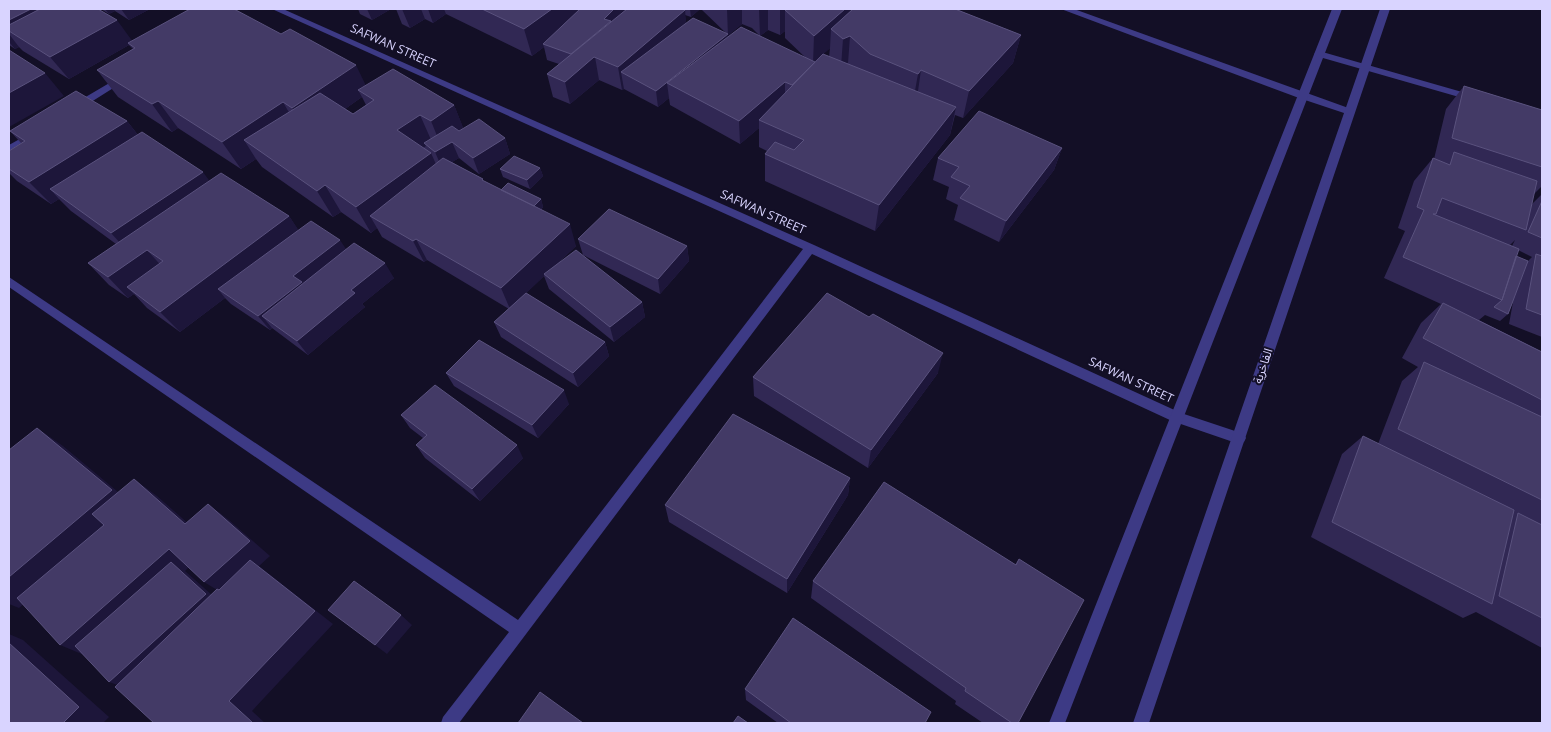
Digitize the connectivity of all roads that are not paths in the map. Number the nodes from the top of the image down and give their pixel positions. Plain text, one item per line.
1 (276, 9) edge
2 (1066, 9) edge
3 (1337, 9) edge
4 (1385, 9) edge
5 (1319, 54) junction
6 (1366, 66) junction
7 (133, 72) edge
8 (1302, 96) junction
9 (1486, 102) edge
10 (1350, 112) junction
11 (67, 113) edge
12 (42, 129) edge
13 (9, 150) edge
14 (810, 248) junction
15 (9, 281) edge
16 (1177, 417) junction
17 (1238, 438) junction
18 (520, 630) junction
19 (449, 723) edge
20 (1057, 723) edge
21 (1141, 723) edge

1 - 14 street, SAFWAN STREET
2 - 8 street
3 - 5 street
4 - 6 street, الفاخرية
5 - 6 street
5 - 8 street
6 - 9 street
6 - 10 street, الفاخرية
7 - 11 street
8 - 10 street
8 - 16 street
10 - 17 street, الفاخرية
12 - 13 street
14 - 16 street, SAFWAN STREET
14 - 18 street
15 - 18 street
16 - 17 street, SAFWAN STREET
16 - 20 street
17 - 21 street, الفاخرية
18 - 19 street

